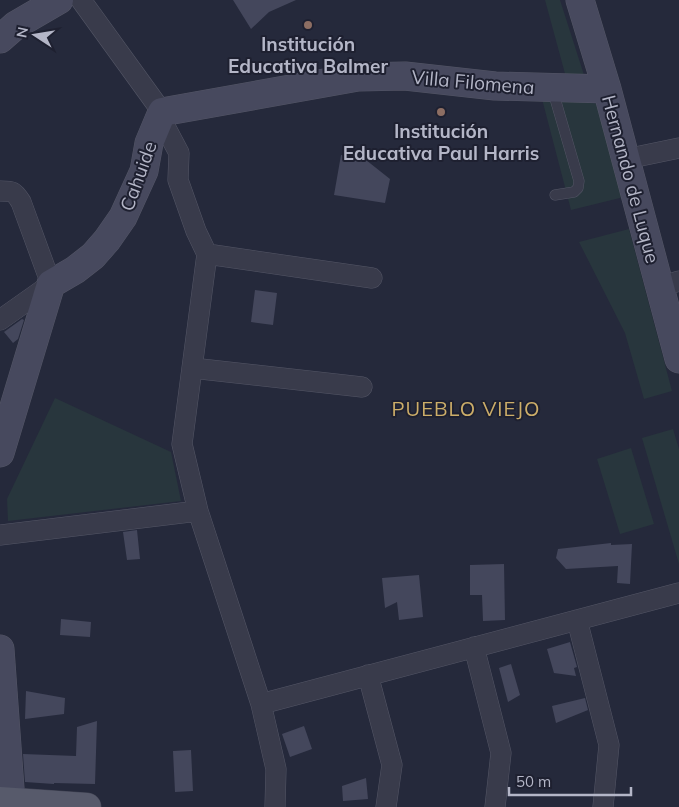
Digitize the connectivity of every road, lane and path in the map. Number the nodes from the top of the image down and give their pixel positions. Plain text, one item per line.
1 (59, 0) edge
2 (81, 0) edge
3 (580, 0) edge
4 (5, 29) edge
5 (552, 88) junction
6 (607, 89) junction
7 (161, 114) junction
8 (679, 148) edge
9 (626, 159) junction
10 (0, 190) edge
11 (555, 195) dead end
12 (206, 254) junction
13 (372, 278) dead end
14 (51, 284) junction
15 (669, 284) edge
16 (0, 320) edge
17 (679, 359) edge
18 (192, 368) junction
19 (362, 388) dead end
20 (0, 453) edge
21 (198, 511) junction
22 (0, 535) edge
23 (679, 592) edge
24 (577, 620) junction
25 (474, 647) junction
26 (0, 649) edge
27 (368, 676) junction
28 (261, 704) junction
29 (8, 804) edge
30 (87, 807) edge
31 (274, 807) edge
32 (386, 807) edge
33 (495, 807) edge
34 (603, 807) edge

1 - 4 street
2 - 7 street
3 - 6 street, Hernando de Luque
5 - 6 street, Villa Filomena
5 - 7 street, Villa Filomena
5 - 11 lane
6 - 9 street, Hernando de Luque
7 - 12 street
7 - 14 street, Cahuide
8 - 9 street
9 - 15 street, Hernando de Luque
10 - 14 street
12 - 13 street
12 - 18 street
14 - 16 street, Cahuide
14 - 20 street
15 - 17 street, Hernando de Luque
18 - 19 street
18 - 21 street
21 - 22 street
21 - 28 street
23 - 24 street
24 - 25 street
24 - 34 street
25 - 27 street
25 - 33 street
26 - 29 street
27 - 28 street
27 - 32 street
28 - 31 street
29 - 30 main road

